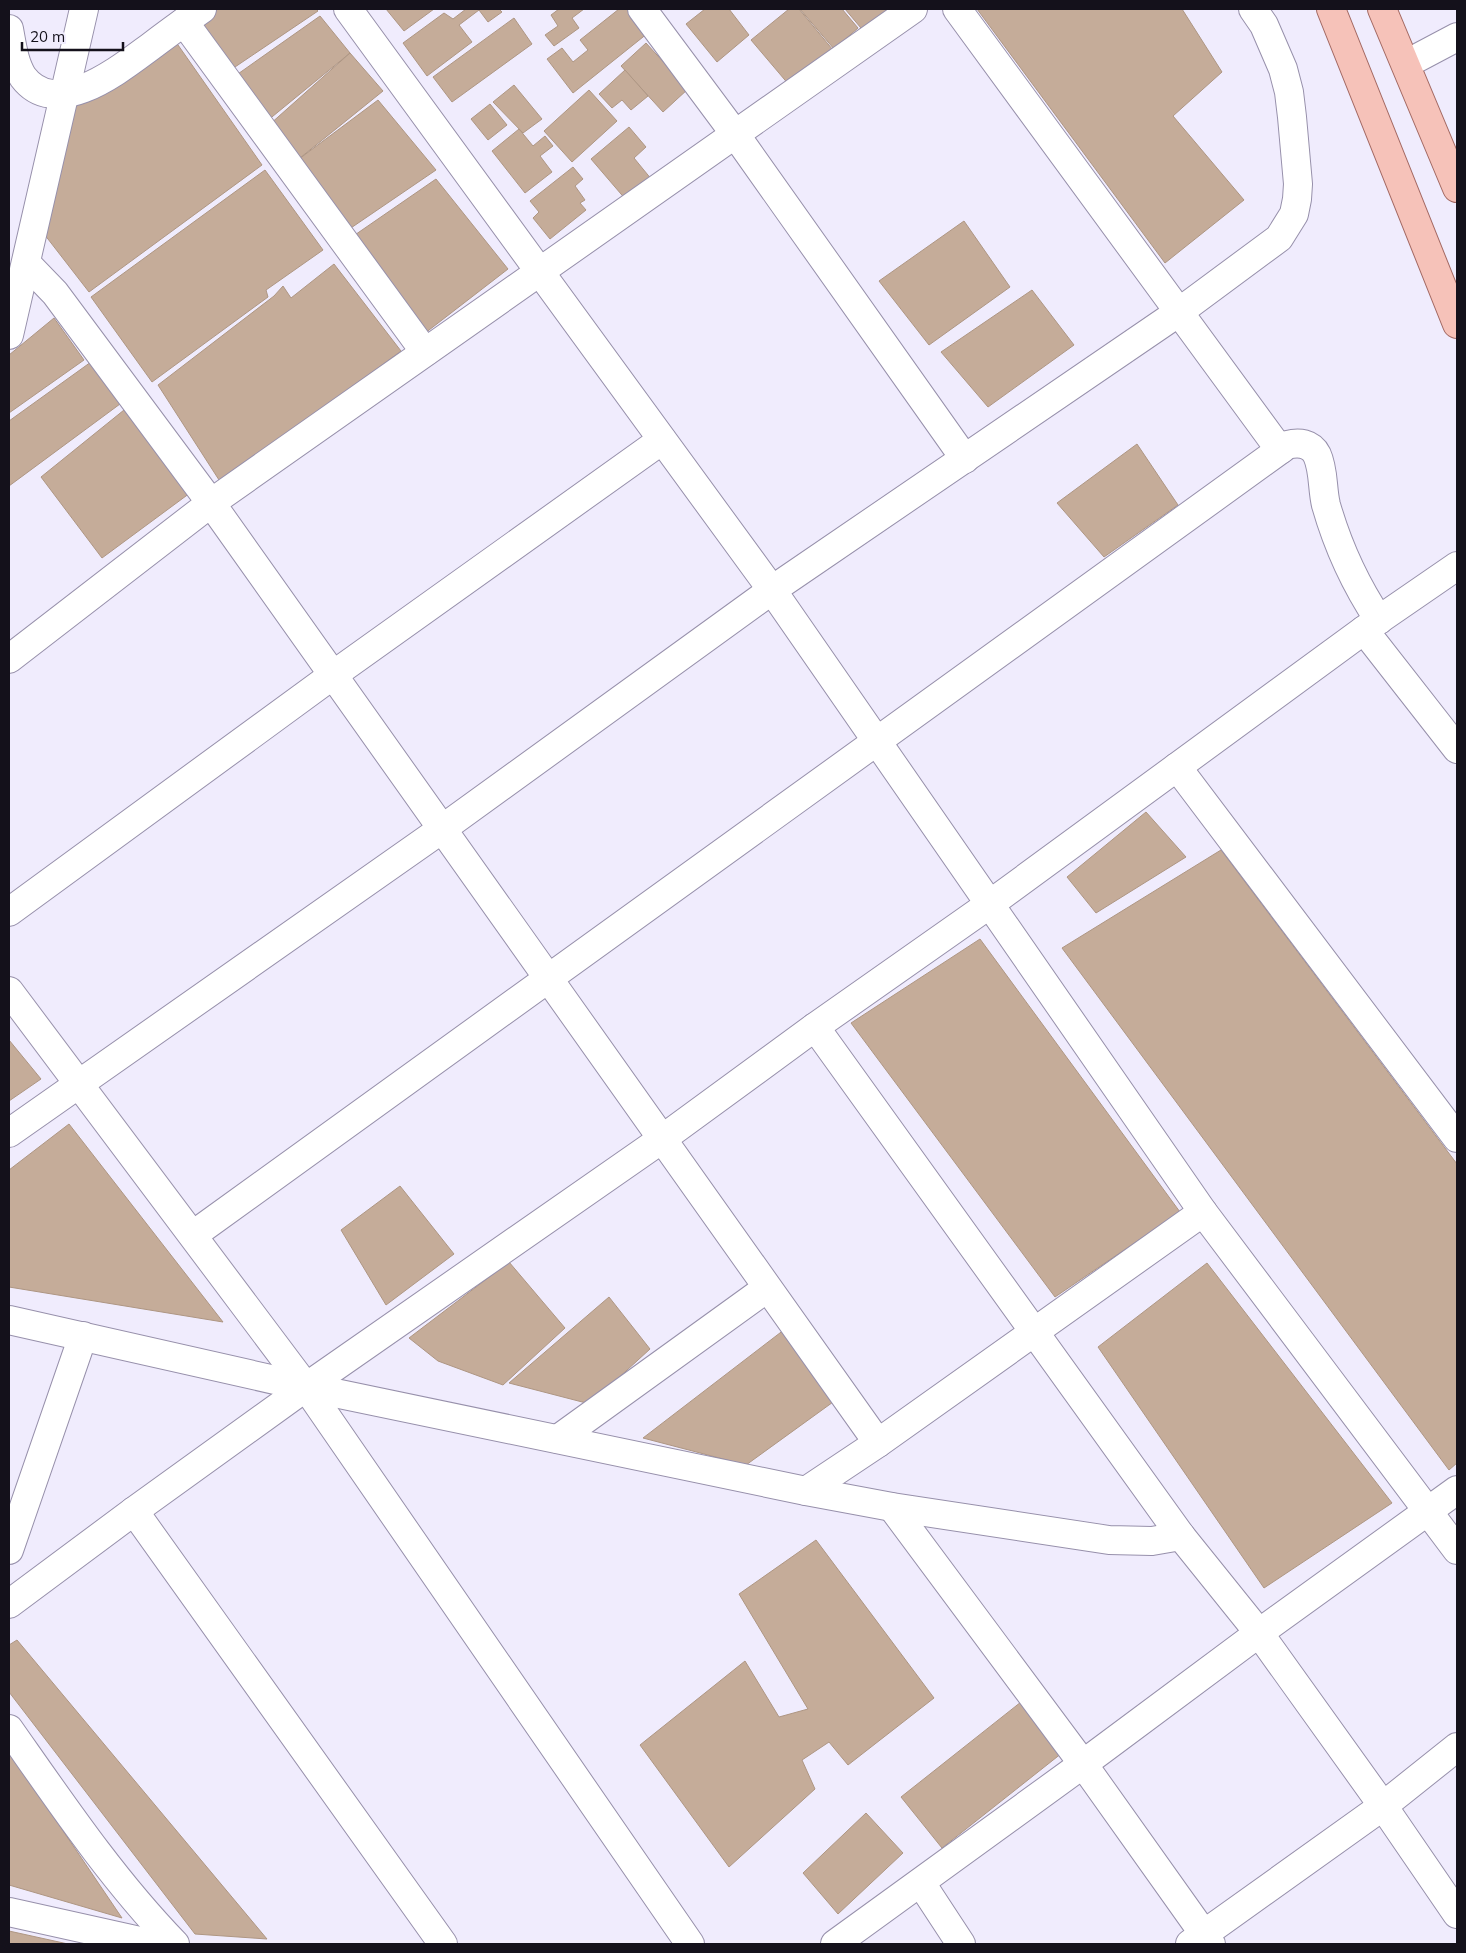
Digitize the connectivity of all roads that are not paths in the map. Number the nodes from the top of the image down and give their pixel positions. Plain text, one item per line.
1 (84, 9) edge
2 (348, 9) edge
3 (642, 9) edge
4 (914, 9) edge
5 (957, 9) edge
6 (1253, 9) edge
7 (1331, 9) edge
8 (1382, 9) edge
9 (193, 15) edge
10 (9, 30) edge
11 (1457, 38) edge
12 (1406, 64) junction
13 (64, 93) junction
14 (735, 134) junction
15 (1457, 188) edge
16 (26, 264) junction
17 (539, 272) junction
18 (1179, 312) junction
19 (1457, 324) edge
20 (9, 335) edge
21 (425, 352) junction
22 (662, 440) junction
23 (1280, 450) junction
24 (965, 459) junction
25 (211, 503) junction
26 (1457, 566) edge
27 (772, 590) junction
28 (1372, 625) junction
29 (9, 659) edge
30 (333, 675) junction
31 (877, 742) junction
32 (1457, 748) edge
33 (1177, 767) junction
34 (442, 828) junction
35 (990, 904) junction
36 (9, 912) edge
37 (548, 979) junction
38 (9, 991) edge
39 (815, 1027) junction
40 (79, 1084) junction
41 (9, 1133) edge
42 (1457, 1138) edge
43 (662, 1139) junction
44 (1203, 1212) junction
45 (193, 1235) junction
46 (767, 1288) junction
47 (9, 1320) edge
48 (1034, 1333) junction
49 (83, 1336) junction
50 (306, 1387) junction
51 (558, 1439) junction
52 (878, 1443) junction
53 (1457, 1490) edge
54 (806, 1491) junction
55 (892, 1507) junction
56 (134, 1511) junction
57 (1427, 1511) junction
58 (1181, 1536) junction
59 (9, 1550) edge
60 (1457, 1550) edge
61 (9, 1604) edge
62 (1259, 1633) junction
63 (9, 1729) edge
64 (1457, 1747) edge
65 (1083, 1764) junction
66 (1383, 1806) junction
67 (921, 1883) junction
68 (9, 1912) edge
69 (1457, 1914) edge
70 (1202, 1941) edge
71 (440, 1943) edge
72 (154, 1944) edge
73 (175, 1944) edge
74 (690, 1944) edge
75 (835, 1944) edge
76 (961, 1944) edge

1 - 13 street
2 - 17 street
3 - 14 street
4 - 14 street
5 - 18 street
6 - 18 street
7 - 19 main road
8 - 12 main road
9 - 13 street
9 - 21 street
10 - 13 street
11 - 12 street
12 - 15 main road
13 - 16 street
14 - 17 street
14 - 24 street
16 - 20 street
16 - 25 street
17 - 21 street
17 - 22 street
18 - 23 street
18 - 24 street
21 - 25 street
22 - 27 street
22 - 30 street
23 - 28 street
23 - 31 street
24 - 27 street
25 - 29 street
25 - 30 street
26 - 28 street
27 - 31 street
27 - 34 street
28 - 32 street
28 - 33 street
30 - 34 street
30 - 36 street
31 - 35 street
31 - 37 street
33 - 35 street
33 - 42 street
34 - 37 street
34 - 40 street
35 - 39 street
35 - 44 street
37 - 43 street
37 - 45 street
38 - 40 street
39 - 43 street
39 - 48 street
40 - 41 street
40 - 45 street
43 - 46 street
43 - 50 street
44 - 48 street
44 - 57 street
45 - 50 street
46 - 51 street
46 - 52 street
47 - 49 street
48 - 52 street
48 - 58 street
49 - 50 street
49 - 59 street
50 - 51 street
50 - 56 street
50 - 74 street
51 - 54 street
52 - 54 street
53 - 57 street
54 - 55 street
55 - 58 street
55 - 65 street
56 - 61 street
56 - 71 street
57 - 60 street
57 - 62 street
58 - 62 street
62 - 65 street
62 - 66 street
63 - 73 street
64 - 66 street
65 - 67 street
65 - 70 street
66 - 69 street
66 - 70 street
67 - 75 street
67 - 76 street
68 - 72 street

